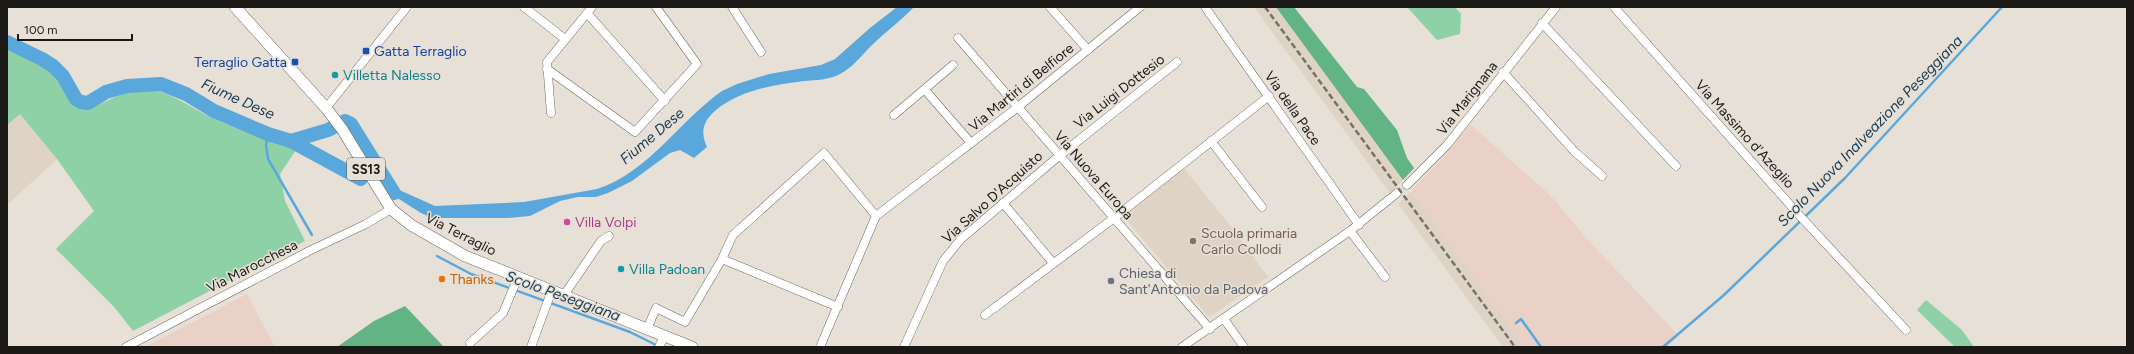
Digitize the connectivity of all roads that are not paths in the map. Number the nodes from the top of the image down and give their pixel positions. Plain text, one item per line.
1 (235, 7) edge
2 (408, 7) edge
3 (524, 7) edge
4 (656, 7) edge
5 (732, 7) edge
6 (1050, 7) edge
7 (1140, 7) edge
8 (1205, 7) edge
9 (1556, 7) edge
10 (1614, 7) edge
11 (590, 10) edge
12 (1542, 23) junction
13 (958, 38) dead end
14 (565, 39) junction
15 (1088, 50) junction
16 (761, 52) dead end
17 (1177, 62) dead end
18 (953, 65) dead end
19 (547, 69) junction
20 (1503, 72) junction
21 (925, 90) junction
22 (1268, 96) junction
23 (664, 101) junction
24 (1018, 107) junction
25 (326, 108) junction
26 (551, 113) dead end
27 (894, 115) dead end
28 (1211, 141) junction
29 (971, 144) junction
30 (1059, 156) junction
31 (1676, 166) dead end
32 (1602, 176) dead end
33 (1407, 185) dead end
34 (1397, 193) dead end
35 (1003, 203) junction
36 (1262, 207) dead end
37 (391, 209) junction
38 (876, 216) junction
39 (1114, 218) junction
40 (1356, 221) junction
41 (1350, 232) junction
42 (609, 236) dead end
43 (722, 259) junction
44 (1053, 263) junction
45 (1385, 277) dead end
46 (514, 285) junction
47 (564, 295) junction
48 (549, 298) junction
49 (838, 307) junction
50 (985, 316) dead end
51 (1224, 319) junction
52 (648, 325) junction
53 (1210, 329) junction
54 (1906, 330) dead end
55 (661, 342) edge
56 (470, 343) dead end
57 (126, 347) edge
58 (531, 347) edge
59 (692, 347) edge
60 (820, 347) edge
61 (904, 347) edge
62 (1182, 347) edge
63 (1244, 347) edge

1 - 25 main road, Via Terraglio
2 - 25 street
3 - 14 street
4 - 23 street
5 - 16 street
6 - 15 street, Via Martiri di Belfiore
7 - 15 street, Via Martiri di Belfiore
8 - 22 street, Via della Pace
9 - 12 street, Via Marignana
10 - 54 street, Via Massimo d'Azeglio
11 - 14 street
11 - 23 street
12 - 20 street, Via Marignana
12 - 31 street
13 - 24 street, Via Nuova Europa
14 - 19 street
15 - 24 street, Via Martiri di Belfiore
17 - 30 street, Via Luigi Dottesio
18 - 21 street
19 - 23 street
19 - 26 street
20 - 32 street
20 - 33 street, Via Marignana
21 - 27 street
21 - 29 street, Via Martiri di Belfiore
22 - 28 street
22 - 40 street, Via della Pace
24 - 29 street, Via Martiri di Belfiore
24 - 30 street, Via Nuova Europa
25 - 37 main road, Via Terraglio / SS13
28 - 36 street
28 - 39 street
29 - 38 street, Via Martiri di Belfiore
30 - 35 street, Via Salvo D'Acquisto
30 - 39 street, Via Nuova Europa
34 - 40 street
35 - 44 street
35 - 61 street, Via Salvo D'Acquisto
37 - 46 main road, Via Terraglio / SS13
37 - 57 street, Via Marocchesa
38 - 43 street
38 - 49 street
39 - 44 street
39 - 53 street, Via Nuova Europa
40 - 41 street
41 - 45 street
41 - 51 street
42 - 47 street
43 - 49 street
43 - 52 street
44 - 50 street
46 - 48 main road, Via Terraglio / SS13
46 - 56 street
47 - 48 main road, Via Terraglio / SS13
47 - 52 main road, Via Terraglio / SS13
48 - 58 street
49 - 60 street
51 - 53 street
51 - 63 street
52 - 55 main road, Via Terraglio / SS13
53 - 62 street
55 - 59 main road, Via Terraglio / SS13

